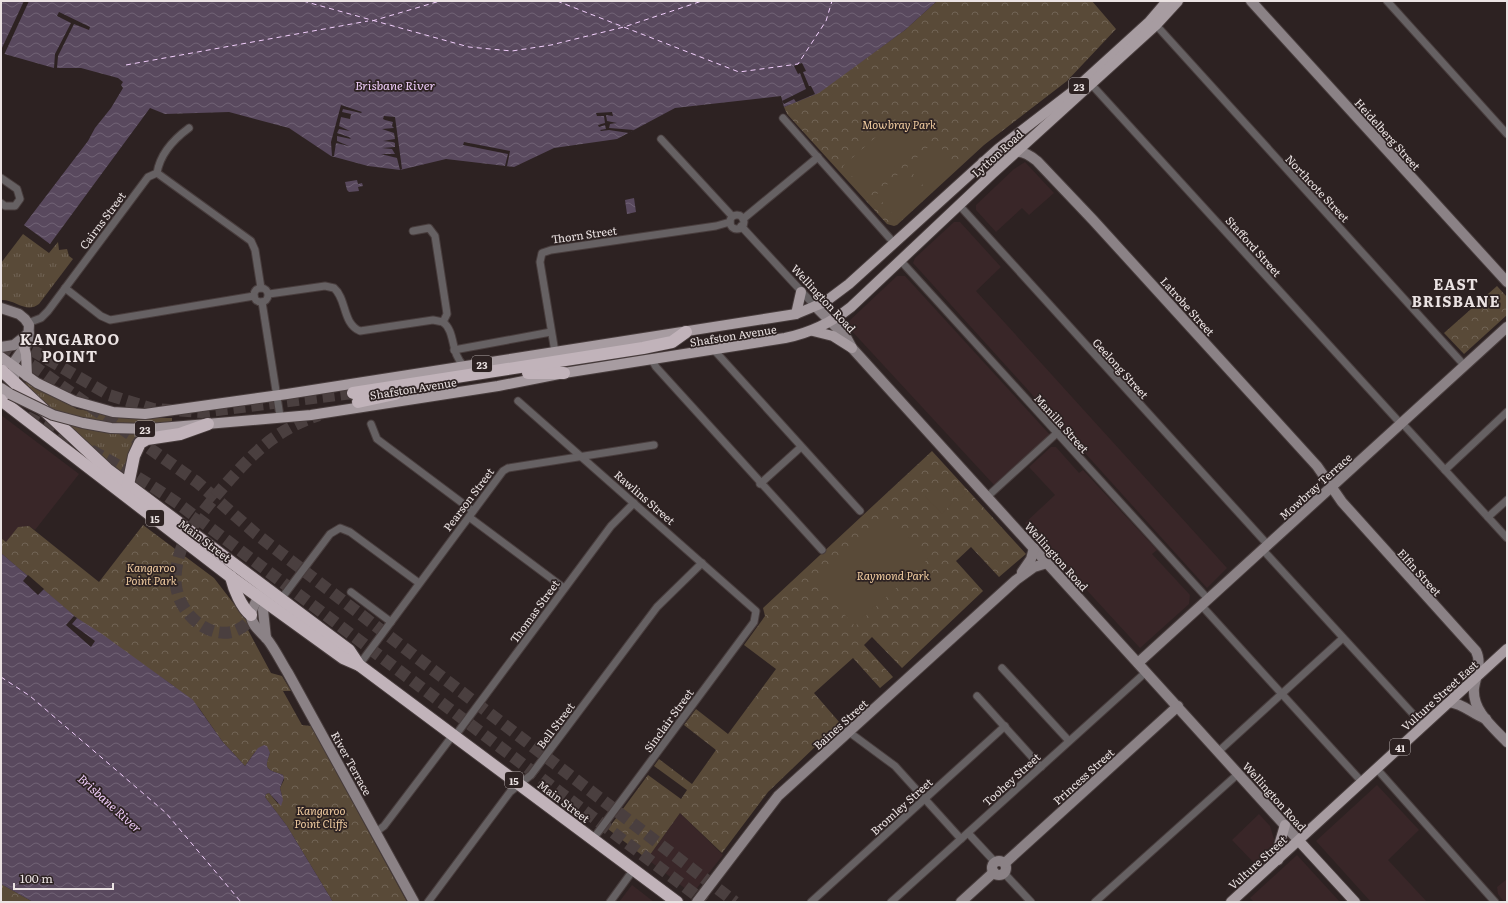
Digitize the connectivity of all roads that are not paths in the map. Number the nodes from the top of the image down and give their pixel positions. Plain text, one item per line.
1 (1167, 1) edge
2 (1178, 1) edge
3 (1251, 1) edge
4 (1386, 1) edge
5 (1156, 25) junction
6 (1091, 84) junction
7 (783, 118) dead end
8 (189, 128) dead end
9 (1507, 134) edge
10 (661, 139) dead end
11 (1016, 151) junction
12 (818, 157) junction
13 (983, 162) junction
14 (157, 173) junction
15 (1, 178) edge
16 (1, 203) edge
17 (958, 205) junction
18 (731, 219) junction
19 (742, 223) junction
20 (413, 230) dead end
21 (894, 243) junction
22 (900, 260) junction
23 (1507, 282) edge
24 (65, 288) junction
25 (260, 288) junction
26 (801, 292) junction
27 (269, 294) junction
28 (254, 296) junction
29 (262, 302) junction
30 (815, 306) junction
31 (1, 308) edge
32 (796, 314) junction
33 (443, 322) junction
34 (831, 322) junction
35 (1507, 327) edge
36 (28, 328) junction
37 (813, 331) junction
38 (551, 332) junction
39 (686, 332) junction
40 (24, 347) junction
41 (1, 348) edge
42 (852, 348) junction
43 (454, 350) junction
44 (714, 350) junction
45 (555, 352) junction
46 (1, 357) edge
47 (652, 360) junction
48 (1464, 365) junction
49 (13, 366) junction
50 (464, 366) junction
51 (1, 370) edge
52 (564, 373) junction
53 (27, 376) junction
54 (14, 381) junction
55 (1, 388) edge
56 (277, 395) junction
57 (6, 397) edge
58 (518, 401) dead end
59 (1507, 412) edge
60 (280, 416) junction
61 (1401, 423) junction
62 (208, 424) junction
63 (371, 424) dead end
64 (1057, 433) junction
65 (654, 445) dead end
66 (801, 447) junction
67 (581, 457) junction
68 (1445, 470) junction
69 (760, 484) junction
70 (128, 486) junction
71 (1330, 488) junction
72 (988, 496) junction
73 (1507, 500) edge
74 (634, 503) junction
75 (860, 511) dead end
76 (471, 514) junction
77 (1488, 517) junction
78 (1507, 538) edge
79 (1034, 548) junction
80 (1265, 548) junction
81 (822, 550) dead end
82 (702, 563) junction
83 (1047, 563) junction
84 (231, 577) junction
85 (1016, 580) junction
86 (419, 583) junction
87 (564, 588) junction
88 (351, 592) dead end
89 (265, 594) junction
90 (281, 599) junction
91 (1205, 602) junction
92 (756, 612) joint
93 (251, 615) junction
94 (391, 622) junction
95 (266, 638) junction
96 (1343, 638) junction
97 (1507, 649) edge
98 (1138, 663) junction
99 (359, 664) junction
100 (1002, 668) dead end
101 (1146, 672) junction
102 (1476, 677) junction
103 (1282, 693) junction
104 (977, 696) dead end
105 (1449, 702) junction
106 (1178, 706) junction
107 (1486, 719) junction
108 (1423, 725) junction
109 (1005, 726) junction
110 (849, 732) junction
111 (454, 735) junction
112 (1069, 741) junction
113 (1507, 742) edge
114 (1219, 751) junction
115 (1041, 767) junction
116 (1376, 768) junction
117 (1239, 773) junction
118 (1362, 781) junction
119 (520, 784) junction
120 (925, 799) junction
121 (1285, 825) junction
122 (376, 832) junction
123 (968, 833) junction
124 (593, 839) junction
125 (961, 839) junction
126 (1299, 840) junction
127 (1278, 860) junction
128 (1000, 867) junction
129 (634, 869) junction
130 (414, 902) edge
131 (428, 902) edge
132 (610, 902) edge
133 (677, 902) edge
134 (697, 902) edge
135 (811, 902) edge
136 (891, 902) edge
137 (961, 902) edge
138 (1031, 902) edge
139 (1095, 902) edge
140 (1231, 902) edge
141 (1355, 902) edge
142 (1495, 902) edge

1 - 13 main road, Lytton Road / 23
2 - 5 main road, Lytton Road / 23
3 - 23 main road, Heidelberg Street
4 - 9 street
5 - 6 main road, Lytton Road / 23
5 - 48 street, Northcote Street
6 - 11 main road, Lytton Road / 23
6 - 61 street, Stafford Street
7 - 12 street
8 - 14 street
10 - 18 street
11 - 13 main road
11 - 17 main road, Lytton Road / 23
11 - 71 main road, Latrobe Street
12 - 19 street
12 - 21 street
13 - 21 main road, Lytton Road / 23
14 - 24 street, Cairns Street
14 - 25 street
15 - 16 street
17 - 22 main road, Lytton Road / 23
17 - 80 street, Geelong Street
18 - 19 street
18 - 19 street
18 - 38 street, Thorn Street
19 - 26 street, Wellington Road
20 - 33 street
21 - 30 main road, Lytton Road / 23
22 - 34 main road, Lytton Road / 23
22 - 64 street, Manilla Street
24 - 28 street
24 - 36 street, Cairns Street
25 - 27 street
25 - 28 street
26 - 30 street, Wellington Road
26 - 32 main road
27 - 29 street
27 - 33 street
28 - 29 street
29 - 56 street
30 - 32 main road, Shafston Avenue / 23
30 - 34 main road, Wellington Road
31 - 36 main road
32 - 39 main road, Shafston Avenue / 23
33 - 43 street
34 - 37 main road, Shafston Avenue / 23
34 - 42 main road, Wellington Road
35 - 48 main road, Mowbray Terrace
36 - 40 main road
36 - 41 main road
37 - 42 main road
37 - 44 main road, Shafston Avenue / 23
38 - 43 street
38 - 45 street, Thorn Street
39 - 45 main road, Shafston Avenue / 23
39 - 52 highway
40 - 49 main road
40 - 53 main road
42 - 72 main road, Wellington Road
43 - 50 street
44 - 47 main road, Shafston Avenue / 23
44 - 66 street
45 - 50 main road, Shafston Avenue / 23
46 - 49 main road, Shafston Avenue / 23
47 - 52 main road, Shafston Avenue / 23
47 - 69 street
48 - 61 main road, Mowbray Terrace
49 - 53 main road, Shafston Avenue / 23
49 - 54 main road
50 - 56 main road, Shafston Avenue / 23
51 - 54 highway, 15
52 - 60 main road, Shafston Avenue / 23
53 - 56 main road, Shafston Avenue / 23
54 - 70 highway, Main Street / 15
55 - 57 main road, Shafston Avenue / 23
56 - 60 street
57 - 62 main road, Shafston Avenue / 23, bridge
57 - 84 highway, Main Street / 15
58 - 67 street, Rawlins Street
59 - 68 street
60 - 62 main road, Shafston Avenue / 23
61 - 68 street, Stafford Street
61 - 71 main road, Mowbray Terrace
62 - 70 highway
63 - 76 street
64 - 72 street
64 - 91 street, Manilla Street
65 - 67 street, Pearson Street
66 - 69 street
66 - 75 street
67 - 74 street, Rawlins Street
67 - 76 street, Pearson Street
68 - 77 street, Stafford Street
69 - 81 street
70 - 89 highway, Main Street / 15
71 - 80 main road, Mowbray Terrace
71 - 102 main road, Elfin Street
72 - 79 main road, Wellington Road
73 - 77 street
74 - 82 street, Rawlins Street
74 - 87 street, Thomas Street
76 - 86 street, Pearson Street
76 - 87 street
77 - 78 street, Stafford Street
79 - 83 main road, Wellington Road
79 - 85 main road, Baines Street
80 - 91 main road, Mowbray Terrace
80 - 96 street, Geelong Street
82 - 92 street, Rawlins Street
82 - 119 street, Bell Street
83 - 85 main road, Baines Street
83 - 98 main road, Wellington Road
84 - 89 highway, Main Street / 15
84 - 93 highway
85 - 110 main road, Baines Street
86 - 90 street
86 - 94 street, Pearson Street
87 - 111 street, Thomas Street
88 - 94 street
89 - 90 highway, Main Street / 15
89 - 93 main road
89 - 95 main road, River Terrace
89 - 99 highway, Main Street / 15
90 - 99 highway, Main Street / 15
91 - 98 main road, Mowbray Terrace
91 - 103 street, Manilla Street
92 - 124 street, Sinclair Street
93 - 95 main road, River Terrace
94 - 99 street, Pearson Street
95 - 122 main road, River Terrace
96 - 103 street
96 - 108 street, Geelong Street
97 - 102 main road, Vulture Street East / 41
98 - 101 main road, Wellington Road
99 - 111 highway, Main Street / 15
100 - 112 street
101 - 106 main road, Wellington Road
101 - 112 street, Toohey Street
102 - 105 main road, Vulture Street East / 41
102 - 107 main road, Elfin Street
103 - 114 street
103 - 118 street, Manilla Street
104 - 109 street
105 - 107 main road
105 - 108 main road, Vulture Street East / 41
106 - 114 main road, Wellington Road
106 - 128 main road, Princess Street
107 - 113 main road
108 - 116 main road, Vulture Street East / 41
109 - 115 street
109 - 120 street, Bromley Street
110 - 120 street
110 - 134 main road, Baines Street
111 - 119 highway, Main Street / 15
111 - 122 street, Thomas Street
112 - 115 street, Toohey Street
114 - 117 main road, Wellington Road
115 - 123 street, Toohey Street
116 - 118 main road, Vulture Street East / 41
116 - 142 street
117 - 121 main road, Wellington Road
117 - 139 street
118 - 126 main road, Vulture Street East / 41
119 - 124 highway, Main Street / 15
119 - 131 street, Bell Street
120 - 125 street
120 - 135 street, Bromley Street
121 - 126 main road, Wellington Road
121 - 127 main road
122 - 130 main road, River Terrace
123 - 125 street, Toohey Street
123 - 128 street
124 - 129 highway, Main Street / 15
125 - 136 street, Toohey Street
126 - 127 main road, Vulture Street / 41
126 - 141 main road, Wellington Road
127 - 140 main road, Vulture Street / 41
128 - 137 main road, Princess Street
128 - 138 street
129 - 132 street
129 - 133 highway, Main Street / 15

